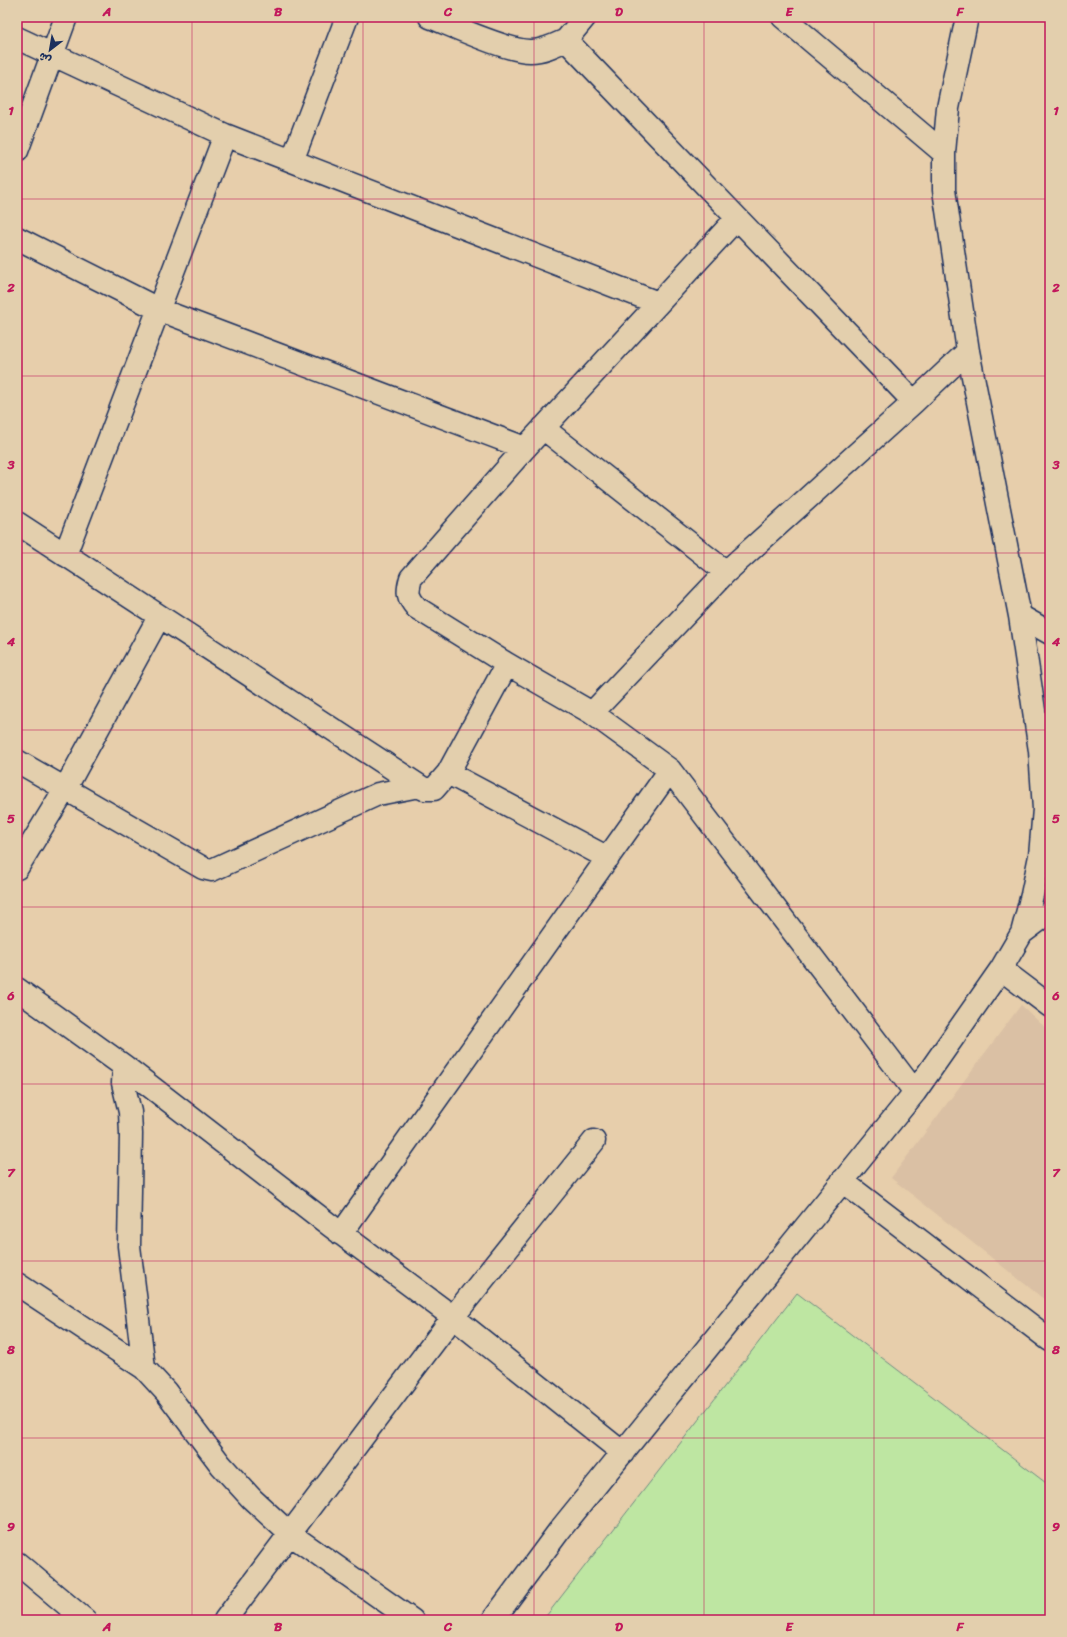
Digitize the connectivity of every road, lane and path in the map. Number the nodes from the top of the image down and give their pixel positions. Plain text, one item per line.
1 (66, 17) edge
2 (347, 17) edge
3 (430, 17) edge
4 (585, 17) edge
5 (783, 17) edge
6 (967, 17) edge
7 (17, 38) edge
8 (566, 40) junction
9 (51, 54) junction
10 (225, 135) junction
11 (17, 150) edge
12 (944, 153) junction
13 (292, 161) junction
14 (737, 218) junction
15 (17, 238) edge
16 (658, 303) junction
17 (160, 310) junction
18 (968, 350) junction
19 (914, 402) junction
20 (543, 428) junction
21 (525, 448) junction
22 (17, 523) edge
23 (65, 555) junction
24 (726, 572) junction
25 (1020, 616) junction
26 (159, 617) junction
27 (1050, 633) edge
28 (507, 664) junction
29 (592, 713) junction
30 (17, 760) edge
31 (670, 770) junction
32 (448, 773) junction
33 (419, 786) junction
34 (65, 789) junction
35 (608, 858) junction
36 (17, 868) edge
37 (1050, 912) edge
38 (1022, 933) junction
39 (1001, 969) junction
40 (17, 989) edge
41 (1050, 1006) edge
42 (124, 1066) junction
43 (915, 1092) junction
44 (594, 1141) dead end
45 (842, 1182) junction
46 (342, 1234) junction
47 (17, 1284) edge
48 (453, 1318) junction
49 (1050, 1340) edge
50 (144, 1368) junction
51 (623, 1453) junction
52 (290, 1534) junction
53 (17, 1563) edge
54 (84, 1620) edge
55 (225, 1620) edge
56 (412, 1620) edge
57 (493, 1620) edge

1 - 9 street
2 - 13 street
3 - 8 street
4 - 8 street
5 - 12 street
6 - 12 street
7 - 9 street
8 - 14 street
9 - 10 street
9 - 11 street
10 - 13 street
10 - 17 street
12 - 18 street
13 - 16 street
14 - 16 street
14 - 19 street
15 - 17 street
16 - 20 street
17 - 21 street
17 - 23 street
18 - 19 street
18 - 25 street
19 - 24 street
20 - 21 street
20 - 24 street
21 - 28 street
22 - 23 street
23 - 26 street
24 - 29 street
25 - 27 street
25 - 38 street
26 - 33 street
26 - 34 street
28 - 29 street
28 - 32 street
29 - 31 street
30 - 34 street
31 - 35 street
31 - 43 street
32 - 33 street
32 - 35 street
33 - 34 street
34 - 36 street
35 - 46 street
37 - 38 street
38 - 39 street
39 - 41 street
39 - 43 street
40 - 42 street
42 - 46 street
42 - 50 street
43 - 45 street
44 - 48 street
45 - 49 street
45 - 51 street
46 - 48 street
47 - 50 street
48 - 51 street
48 - 52 street
50 - 52 street
51 - 57 street
52 - 55 street
52 - 56 street
53 - 54 street

